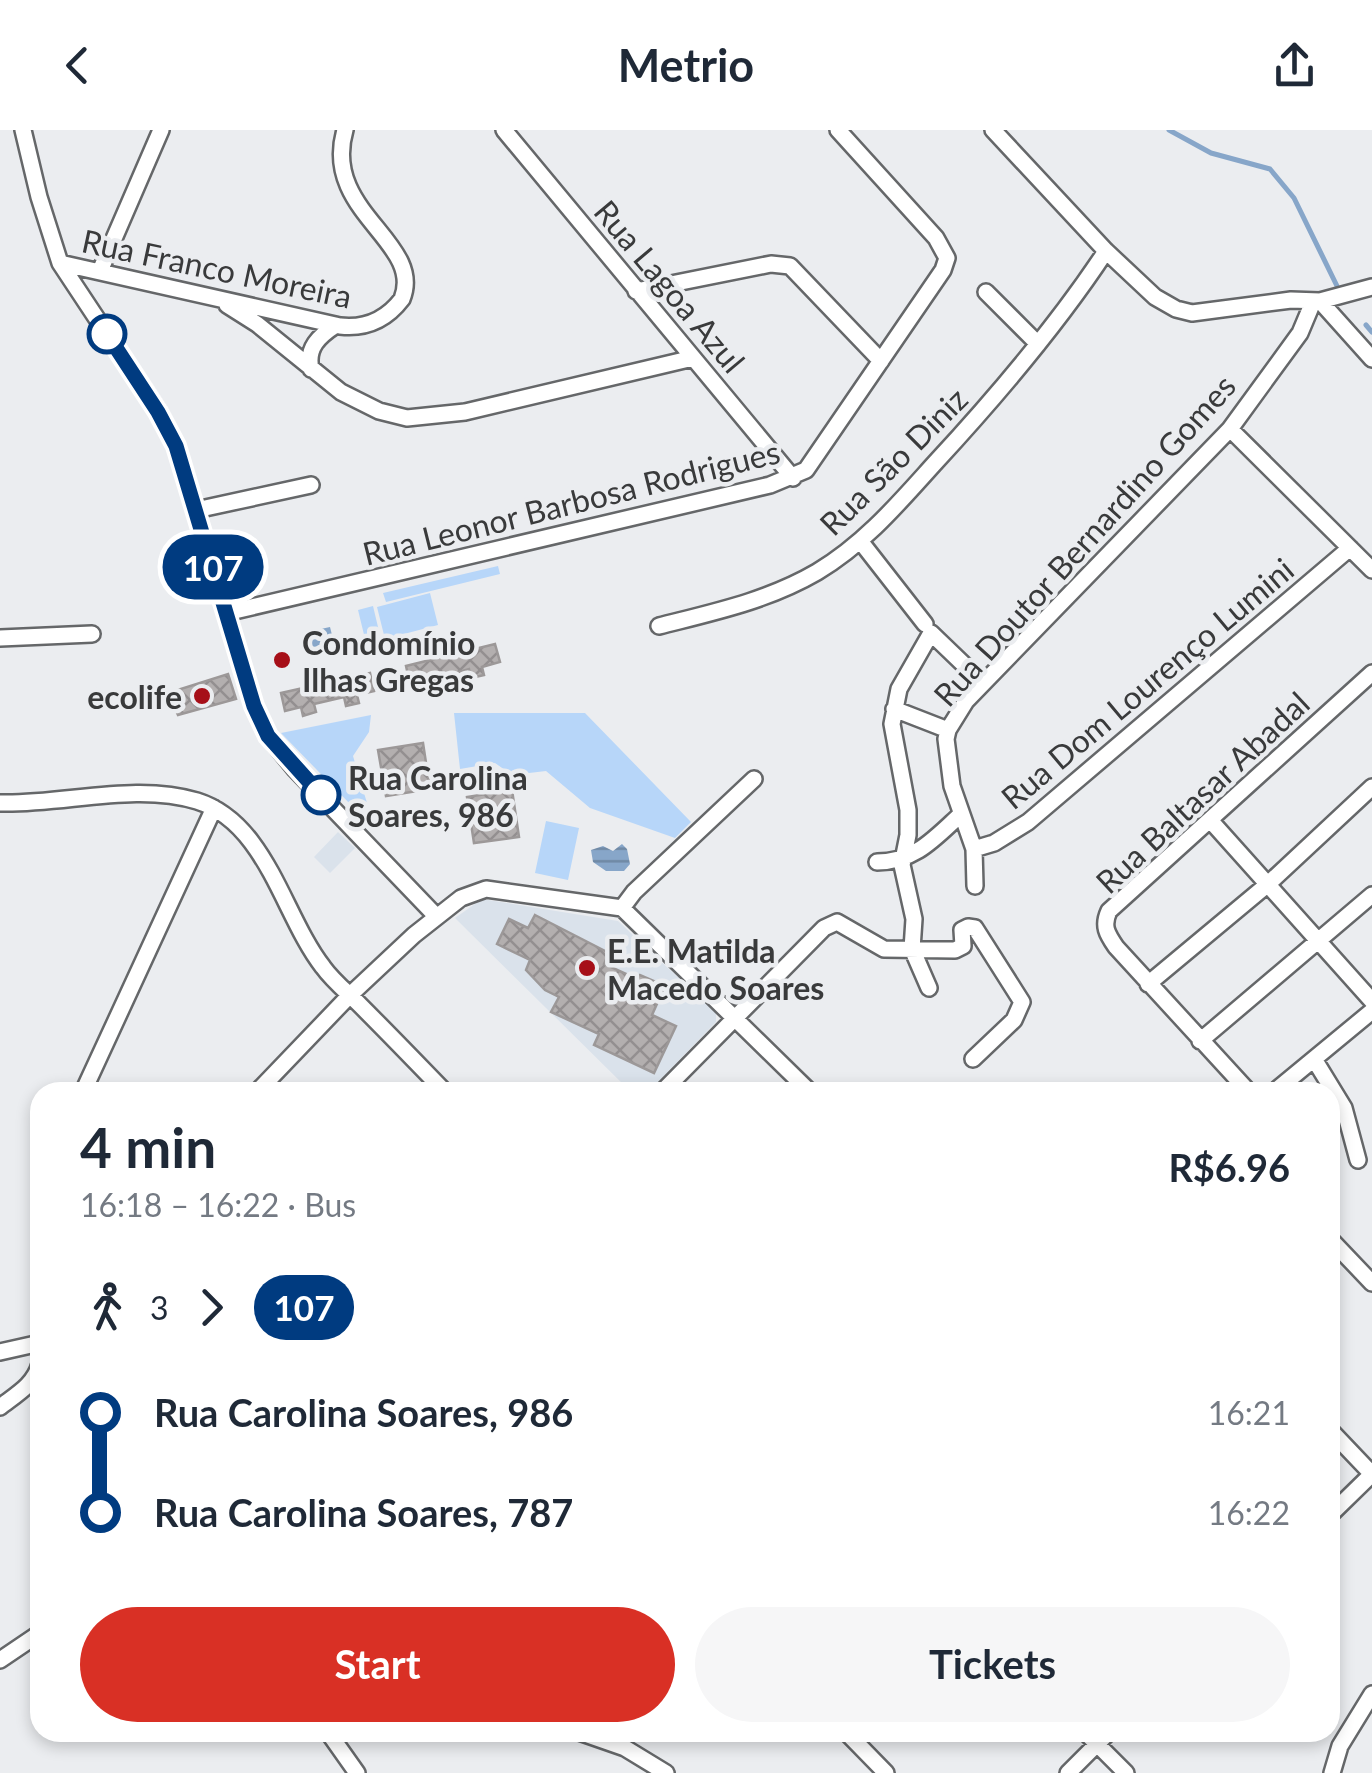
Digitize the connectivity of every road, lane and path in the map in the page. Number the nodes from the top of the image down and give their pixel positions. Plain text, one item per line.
1 (161, 130) edge
2 (345, 130) edge
3 (504, 130) edge
4 (838, 130) edge
5 (993, 130) edge
6 (22, 132) edge
7 (1106, 252) junction
8 (60, 263) junction
9 (100, 271) junction
10 (1372, 287) edge
11 (636, 291) junction
12 (986, 292) dead end
13 (219, 301) junction
14 (1317, 302) junction
15 (336, 325) junction
16 (1038, 344) junction
17 (694, 358) junction
18 (1372, 359) edge
19 (881, 361) junction
20 (310, 369) junction
21 (1230, 429) junction
22 (793, 478) junction
23 (311, 485) dead end
24 (196, 510) junction
25 (860, 542) junction
26 (1350, 548) junction
27 (1372, 570) edge
28 (226, 614) junction
29 (659, 626) dead end
30 (928, 628) junction
31 (92, 634) dead end
32 (0, 638) edge
33 (1372, 673) edge
34 (983, 683) junction
35 (894, 708) junction
36 (948, 730) junction
37 (754, 778) dead end
38 (1372, 787) edge
39 (0, 803) edge
40 (214, 808) junction
41 (960, 814) junction
42 (1210, 820) junction
43 (974, 849) junction
44 (902, 859) junction
45 (877, 862) dead end
46 (1268, 884) junction
47 (975, 886) dead end
48 (1372, 895) edge
49 (622, 908) junction
50 (436, 916) junction
51 (1316, 940) junction
52 (912, 949) junction
53 (1148, 984) junction
54 (929, 988) dead end
55 (350, 995) junction
56 (1372, 1001) edge
57 (1372, 1012) edge
58 (737, 1018) junction
59 (1200, 1041) junction
60 (973, 1059) dead end
61 (1314, 1059) junction
62 (88, 1082) edge
63 (267, 1082) edge
64 (435, 1082) edge
65 (672, 1082) edge
66 (800, 1082) edge
67 (1239, 1082) edge
68 (1286, 1082) edge
69 (1328, 1082) edge
70 (1340, 1101) edge
71 (1358, 1160) dead end
72 (1340, 1247) edge
73 (1365, 1263) edge
74 (1372, 1282) edge
75 (30, 1345) edge
76 (0, 1352) edge
77 (30, 1384) edge
78 (0, 1407) edge
79 (1340, 1440) edge
80 (1372, 1474) edge
81 (1340, 1506) edge
82 (30, 1639) edge
83 (0, 1660) edge
84 (1372, 1694) edge
85 (335, 1742) edge
86 (607, 1742) edge
87 (856, 1742) edge
88 (1092, 1742) edge
89 (1102, 1742) edge
90 (357, 1773) edge
91 (666, 1773) edge
92 (886, 1773) edge
93 (1068, 1773) edge
94 (1126, 1773) edge
95 (1332, 1773) edge

1 - 9 street
2 - 15 street, Rua Franco Moreira
3 - 11 street, Rua Lagoa Azul
4 - 19 street, Rua Leonor Barbosa Rodrigues
5 - 7 street
6 - 8 street
7 - 14 street
7 - 16 street, Rua São Diniz
8 - 9 street, Rua Franco Moreira
8 - 24 street
9 - 13 street, Rua Franco Moreira
10 - 14 street
11 - 17 street, Rua Lagoa Azul
11 - 19 street
12 - 16 street
13 - 15 street, Rua Franco Moreira
13 - 20 street
14 - 18 street
14 - 21 street, Rua Doutor Bernardino Gomes
15 - 20 street
16 - 25 street, Rua São Diniz
17 - 20 street
17 - 22 street, Rua Lagoa Azul
19 - 22 street, Rua Leonor Barbosa Rodrigues
21 - 26 street
21 - 34 street, Rua Doutor Bernardino Gomes
22 - 28 street, Rua Leonor Barbosa Rodrigues
23 - 24 street
24 - 28 street
25 - 29 street, Rua São Diniz
25 - 30 street
26 - 27 street
26 - 43 street, Rua Dom Lourenço Lumini
28 - 50 street
30 - 34 street
30 - 35 street
31 - 32 street
33 - 42 street, Rua Baltasar Abadal
34 - 36 street, Rua Doutor Bernardino Gomes
35 - 36 street
35 - 44 street
36 - 41 street, Rua Doutor Bernardino Gomes
37 - 49 street
38 - 46 street
39 - 40 street
40 - 55 street
40 - 62 street
41 - 43 street, Rua Doutor Bernardino Gomes
41 - 44 street
42 - 46 street
42 - 53 street, Rua Baltasar Abadal
43 - 47 street, Rua Doutor Bernardino Gomes
44 - 45 street
44 - 52 street
46 - 51 street
46 - 53 street
48 - 51 street
49 - 50 street
49 - 58 street
50 - 55 street
51 - 56 street
51 - 59 street
52 - 54 street
52 - 58 street
52 - 60 street
53 - 59 street, Rua Baltasar Abadal
55 - 63 street
55 - 64 street
57 - 61 street
58 - 65 street
58 - 66 street
59 - 67 street, Rua Baltasar Abadal
61 - 68 street
61 - 69 street
70 - 71 street
72 - 73 street
73 - 74 street
75 - 76 street
77 - 78 street
79 - 80 street
80 - 81 street
82 - 83 street
84 - 95 street
85 - 90 street
86 - 91 street
87 - 92 street
88 - 93 street
89 - 94 street

